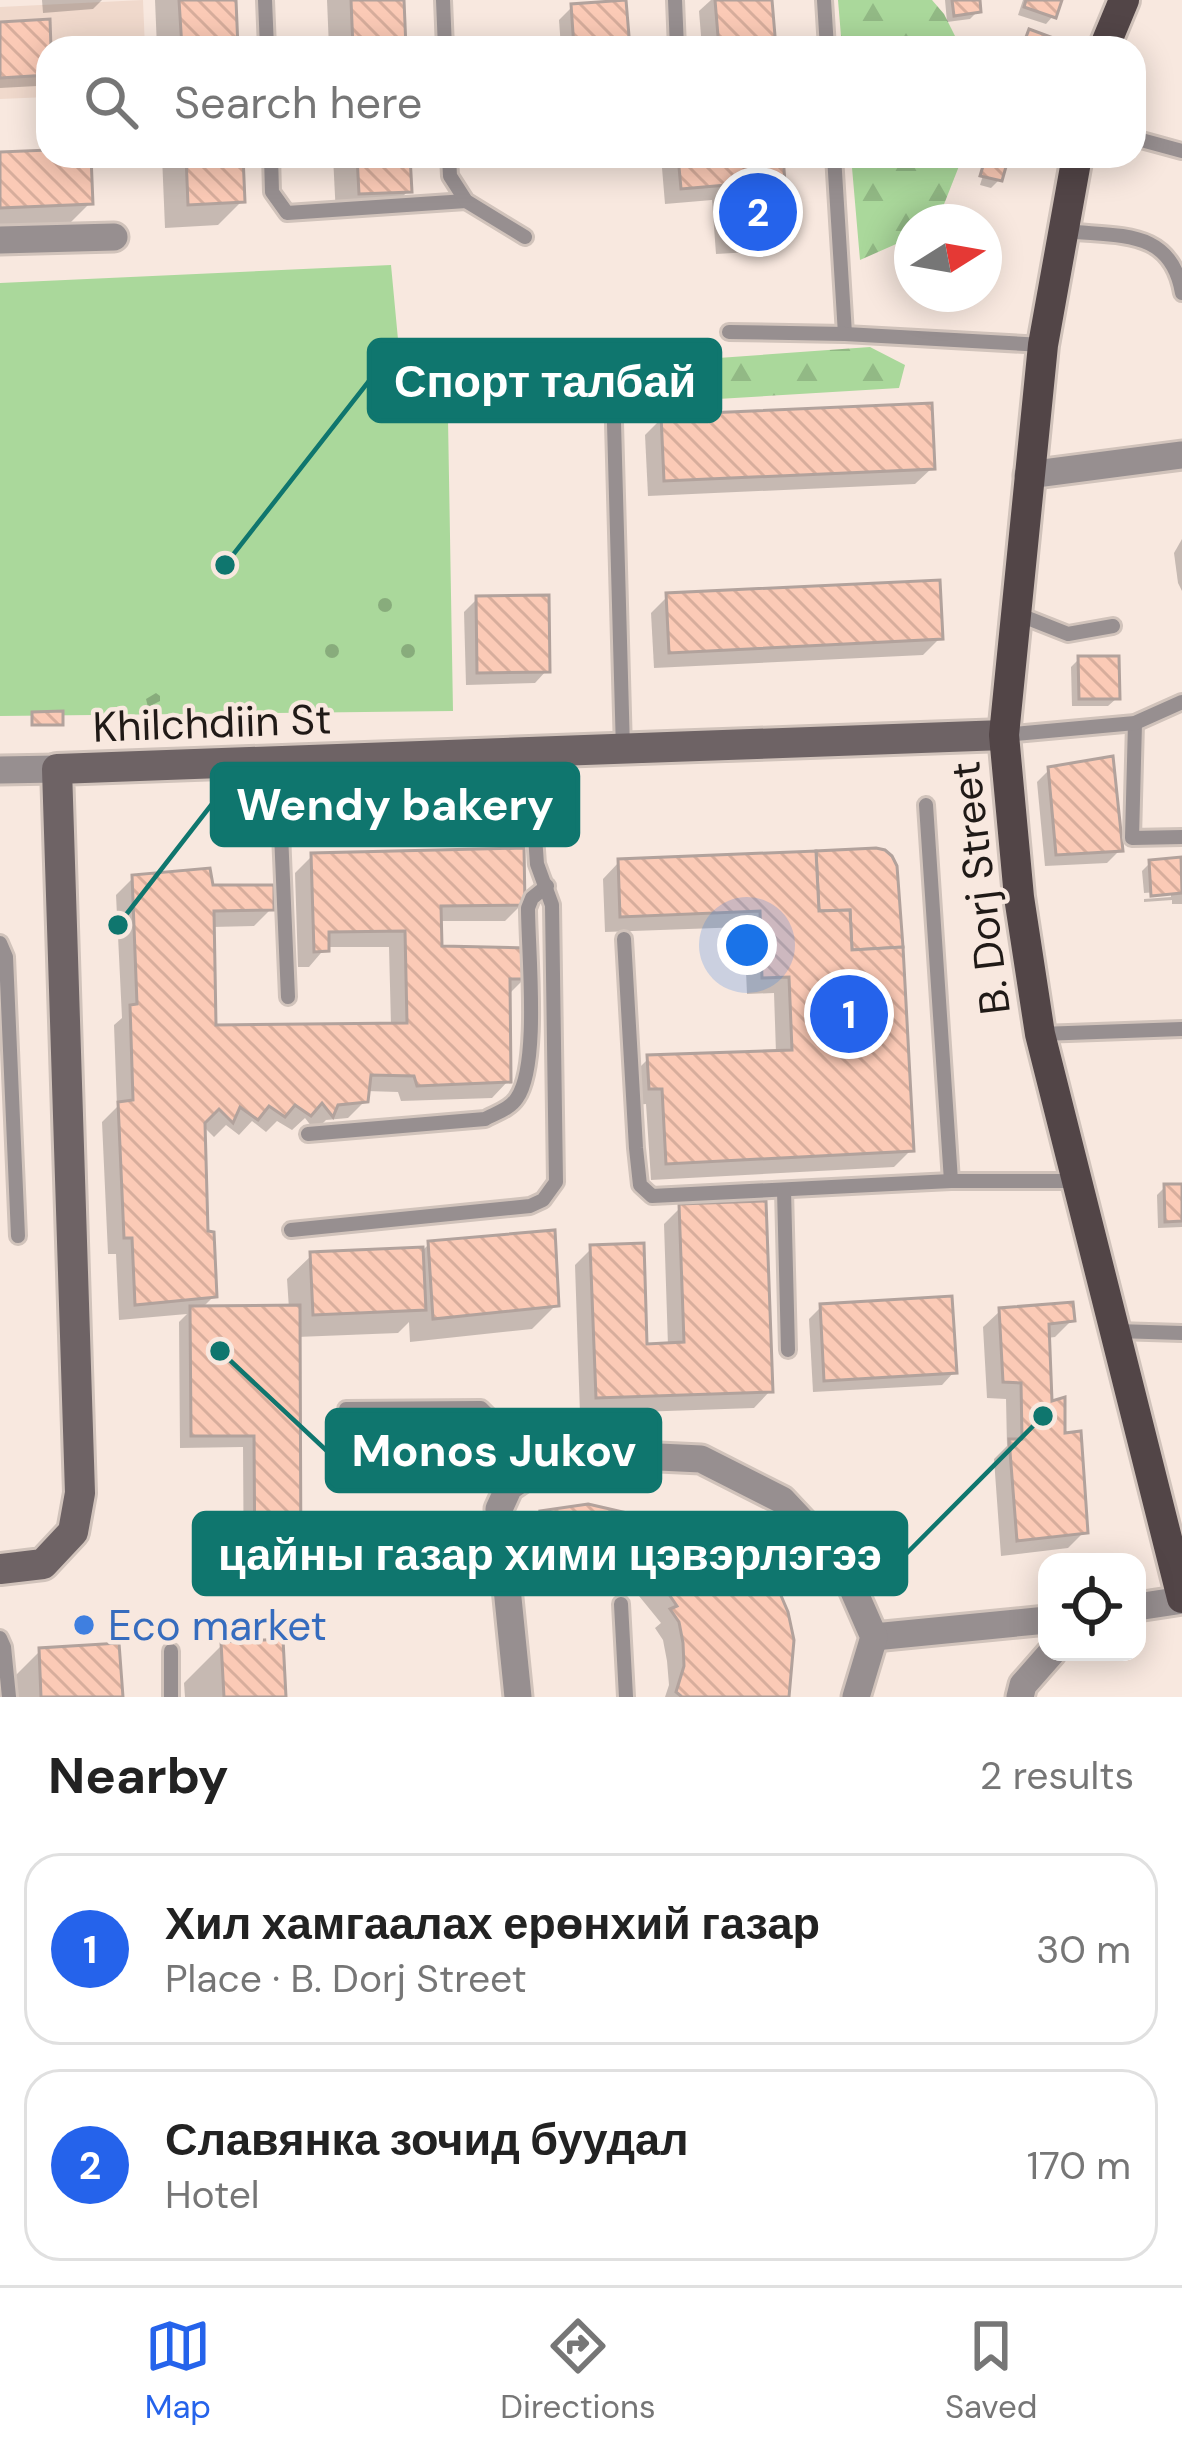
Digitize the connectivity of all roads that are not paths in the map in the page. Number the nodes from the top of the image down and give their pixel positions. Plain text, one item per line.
1 (266, 0) edge
2 (443, 0) edge
3 (675, 0) edge
4 (824, 0) edge
5 (1124, 0) edge
6 (267, 36) edge
7 (444, 36) edge
8 (676, 36) edge
9 (826, 36) edge
10 (1110, 36) edge
11 (1146, 142) edge
12 (1182, 151) edge
13 (271, 168) edge
14 (450, 168) edge
15 (835, 168) edge
16 (1075, 168) edge
17 (466, 201) junction
18 (1065, 231) junction
19 (114, 237) dead end
20 (525, 237) dead end
21 (0, 240) edge
22 (1182, 293) edge
23 (729, 332) dead end
24 (844, 334) junction
25 (1043, 345) junction
26 (614, 423) dead end
27 (1182, 455) edge
28 (1028, 475) junction
29 (1015, 613) junction
30 (1113, 626) dead end
31 (1182, 702) edge
32 (1135, 723) junction
33 (1004, 735) junction
34 (623, 750) junction
35 (529, 753) junction
36 (278, 763) junction
37 (57, 769) junction
38 (0, 770) edge
39 (926, 805) dead end
40 (1182, 837) edge
41 (548, 886) junction
42 (624, 939) dead end
43 (0, 943) edge
44 (288, 997) dead end
45 (1182, 1029) edge
46 (1040, 1034) junction
47 (308, 1134) dead end
48 (951, 1181) junction
49 (1078, 1181) junction
50 (784, 1190) junction
51 (291, 1230) dead end
52 (18, 1236) dead end
53 (1116, 1331) junction
54 (1182, 1333) edge
55 (788, 1350) dead end
56 (346, 1409) dead end
57 (531, 1472) junction
58 (1177, 1551) edge
59 (0, 1569) edge
60 (1182, 1599) edge
61 (621, 1604) dead end
62 (1146, 1605) edge
63 (1038, 1621) edge
64 (874, 1637) junction
65 (0, 1638) edge
66 (171, 1651) dead end
67 (1044, 1661) edge
68 (9, 1697) edge
69 (171, 1697) edge
70 (518, 1697) edge
71 (626, 1697) edge
72 (856, 1697) edge
73 (1020, 1697) edge

1 - 6 lane
2 - 7 lane
3 - 8 lane
4 - 9 lane
5 - 10 main road
11 - 12 lane
13 - 17 lane
14 - 17 lane
15 - 24 lane
16 - 18 main road, B. Dorj Street
17 - 20 lane
18 - 22 lane
18 - 25 main road, B. Dorj Street
19 - 21 street
23 - 24 lane
24 - 25 lane
25 - 28 main road, B. Dorj Street
26 - 34 lane
27 - 28 street
28 - 29 main road, B. Dorj Street
29 - 30 lane
29 - 33 main road, B. Dorj Street
31 - 32 lane
32 - 33 lane
32 - 40 lane
33 - 34 street, Khilchdiin St
33 - 46 main road, B. Dorj Street
34 - 35 street, Khilchdiin St
35 - 36 street, Khilchdiin St
35 - 41 lane
36 - 37 street, Khilchdiin St
36 - 44 lane
37 - 38 street
37 - 59 street, Khilchdiin St
39 - 48 lane
41 - 47 lane
41 - 51 lane
42 - 50 lane
43 - 52 lane
45 - 46 lane
46 - 49 main road, B. Dorj Street
48 - 49 lane
48 - 50 lane
49 - 53 main road, B. Dorj Street
50 - 55 lane
53 - 54 lane
53 - 58 main road, B. Dorj Street
56 - 57 lane
57 - 64 street
57 - 70 street
58 - 60 main road, B. Dorj Street
60 - 62 street
61 - 71 lane
63 - 64 street
64 - 72 street
65 - 68 lane
66 - 69 lane
67 - 73 street

